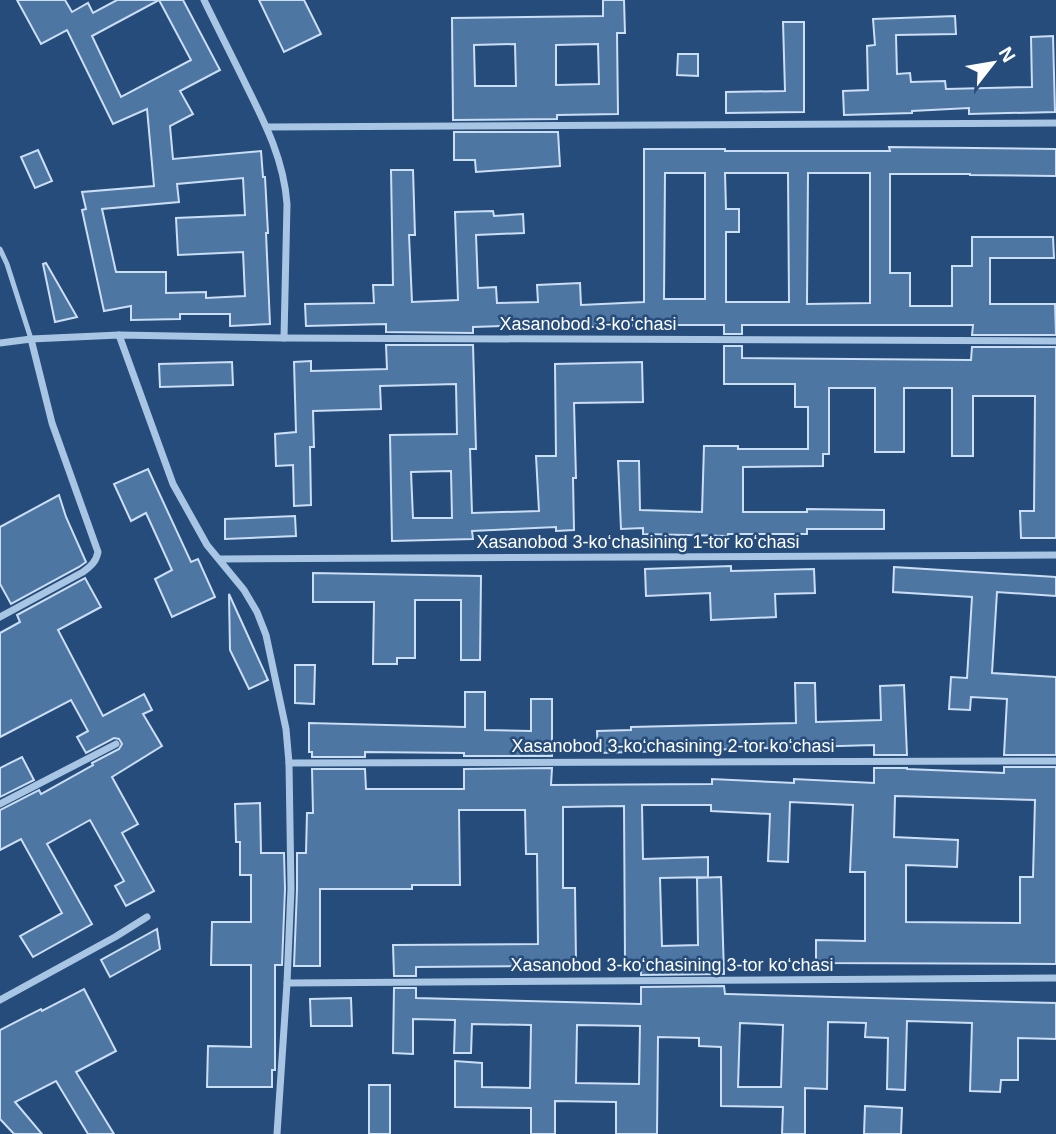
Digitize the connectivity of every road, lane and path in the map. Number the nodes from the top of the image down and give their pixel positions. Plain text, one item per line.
1 (204, 0) edge
2 (1056, 123) edge
3 (267, 127) junction
4 (0, 250) edge
5 (119, 335) junction
6 (284, 338) junction
7 (31, 339) junction
8 (1056, 341) edge
9 (0, 343) edge
10 (1056, 555) edge
11 (219, 559) junction
12 (0, 617) edge
13 (116, 744) dead end
14 (1056, 761) edge
15 (289, 763) junction
16 (0, 804) edge
17 (147, 917) dead end
18 (1056, 978) edge
19 (288, 984) junction
20 (0, 1000) edge
21 (277, 1134) edge

1 - 3 street
2 - 3 street
3 - 6 street
4 - 7 lane
5 - 6 street, Xasanobod 3-koʻchasi
5 - 7 street, Xasanobod 3-koʻchasi
5 - 11 street
6 - 8 street, Xasanobod 3-koʻchasi
7 - 9 street, Xasanobod 3-koʻchasi
7 - 12 street
10 - 11 street, Xasanobod 3-koʻchasining 1-tor koʻchasi
11 - 15 street
13 - 16 street
14 - 15 street, Xasanobod 3-koʻchasining 2-tor koʻchasi
15 - 19 street
17 - 20 street
18 - 19 street, Xasanobod 3-koʻchasining 3-tor koʻchasi
19 - 21 street

